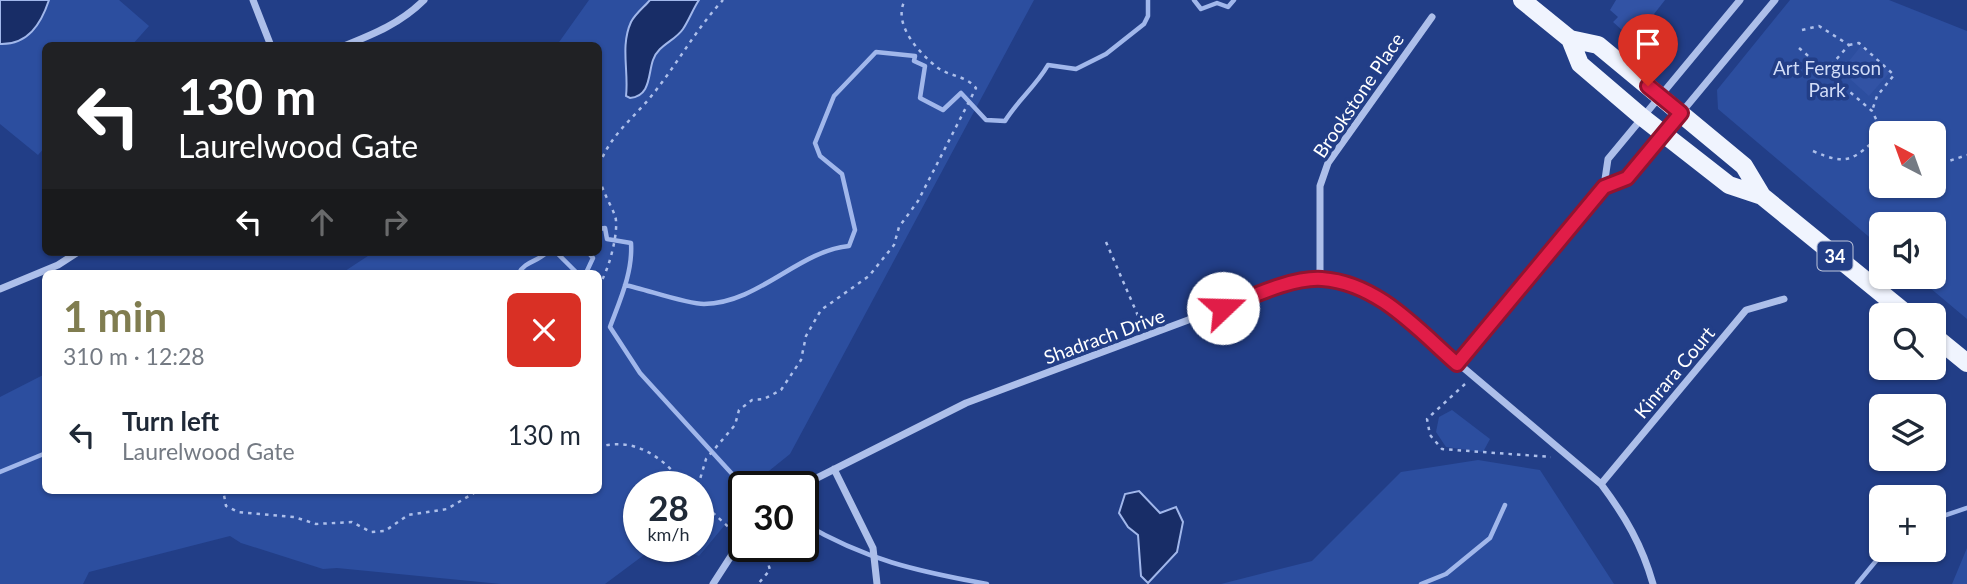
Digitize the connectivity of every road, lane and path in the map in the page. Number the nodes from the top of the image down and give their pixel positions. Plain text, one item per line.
1 (253, 0) edge
2 (424, 0) edge
3 (723, 0) edge
4 (905, 0) edge
5 (1522, 0) edge
6 (1740, 0) edge
7 (1771, 2) edge
8 (1432, 17) dead end
9 (1802, 30) dead end
10 (1570, 39) junction
11 (269, 42) edge
12 (353, 42) edge
13 (1849, 45) junction
14 (1799, 48) dead end
15 (1825, 72) junction
16 (1660, 96) junction
17 (1872, 111) junction
18 (1681, 113) junction
19 (1642, 117) junction
20 (1876, 121) edge
21 (1664, 134) junction
22 (1869, 145) edge
23 (1814, 151) dead end
24 (1967, 155) edge
25 (602, 160) edge
26 (1946, 160) edge
27 (602, 178) edge
28 (1604, 187) junction
29 (1762, 196) junction
30 (1106, 242) dead end
31 (72, 256) edge
32 (46, 270) edge
33 (42, 272) edge
34 (602, 279) edge
35 (1320, 279) junction
36 (0, 289) edge
37 (1784, 299) dead end
38 (1893, 303) edge
39 (1148, 338) junction
40 (1946, 346) edge
41 (1967, 363) edge
42 (1457, 364) junction
43 (1473, 377) junction
44 (602, 447) edge
45 (1571, 458) junction
46 (834, 469) junction
47 (674, 471) edge
48 (702, 471) edge
49 (819, 477) edge
50 (1601, 484) junction
51 (225, 494) edge
52 (472, 494) edge
53 (714, 516) edge
54 (728, 527) edge
55 (728, 561) edge
56 (768, 562) edge
57 (713, 584) edge
58 (758, 584) edge
59 (877, 584) edge
60 (1653, 584) edge

1 - 11 street
2 - 12 street
3 - 25 path
4 - 48 path
5 - 10 main road, 34
6 - 16 street
7 - 18 street
8 - 35 street, Brookstone Place
9 - 13 path
10 - 16 main road, 34
10 - 19 main road, 34
13 - 15 path
13 - 17 path
14 - 15 path
15 - 17 path
16 - 18 main road, 34
16 - 19 street
17 - 20 path
18 - 21 street
18 - 29 main road, 34
19 - 21 main road, 34
19 - 28 street
21 - 28 street
21 - 29 main road, 34
22 - 23 path
24 - 26 path
27 - 34 path
28 - 42 street
29 - 38 main road, 34
30 - 39 path
31 - 32 street
33 - 36 street
35 - 39 street, Shadrach Drive
35 - 42 street, Shadrach Drive
37 - 50 street, Kinrara Court
39 - 46 street, Shadrach Drive
40 - 41 main road
42 - 43 street, Shadrach Drive
43 - 45 street, Shadrach Drive
43 - 45 path
44 - 47 path
45 - 50 street, Shadrach Drive
46 - 49 street, Shadrach Drive
46 - 59 street
50 - 60 street, Shadrach Drive
51 - 52 path
53 - 54 path
55 - 57 street
56 - 58 path

